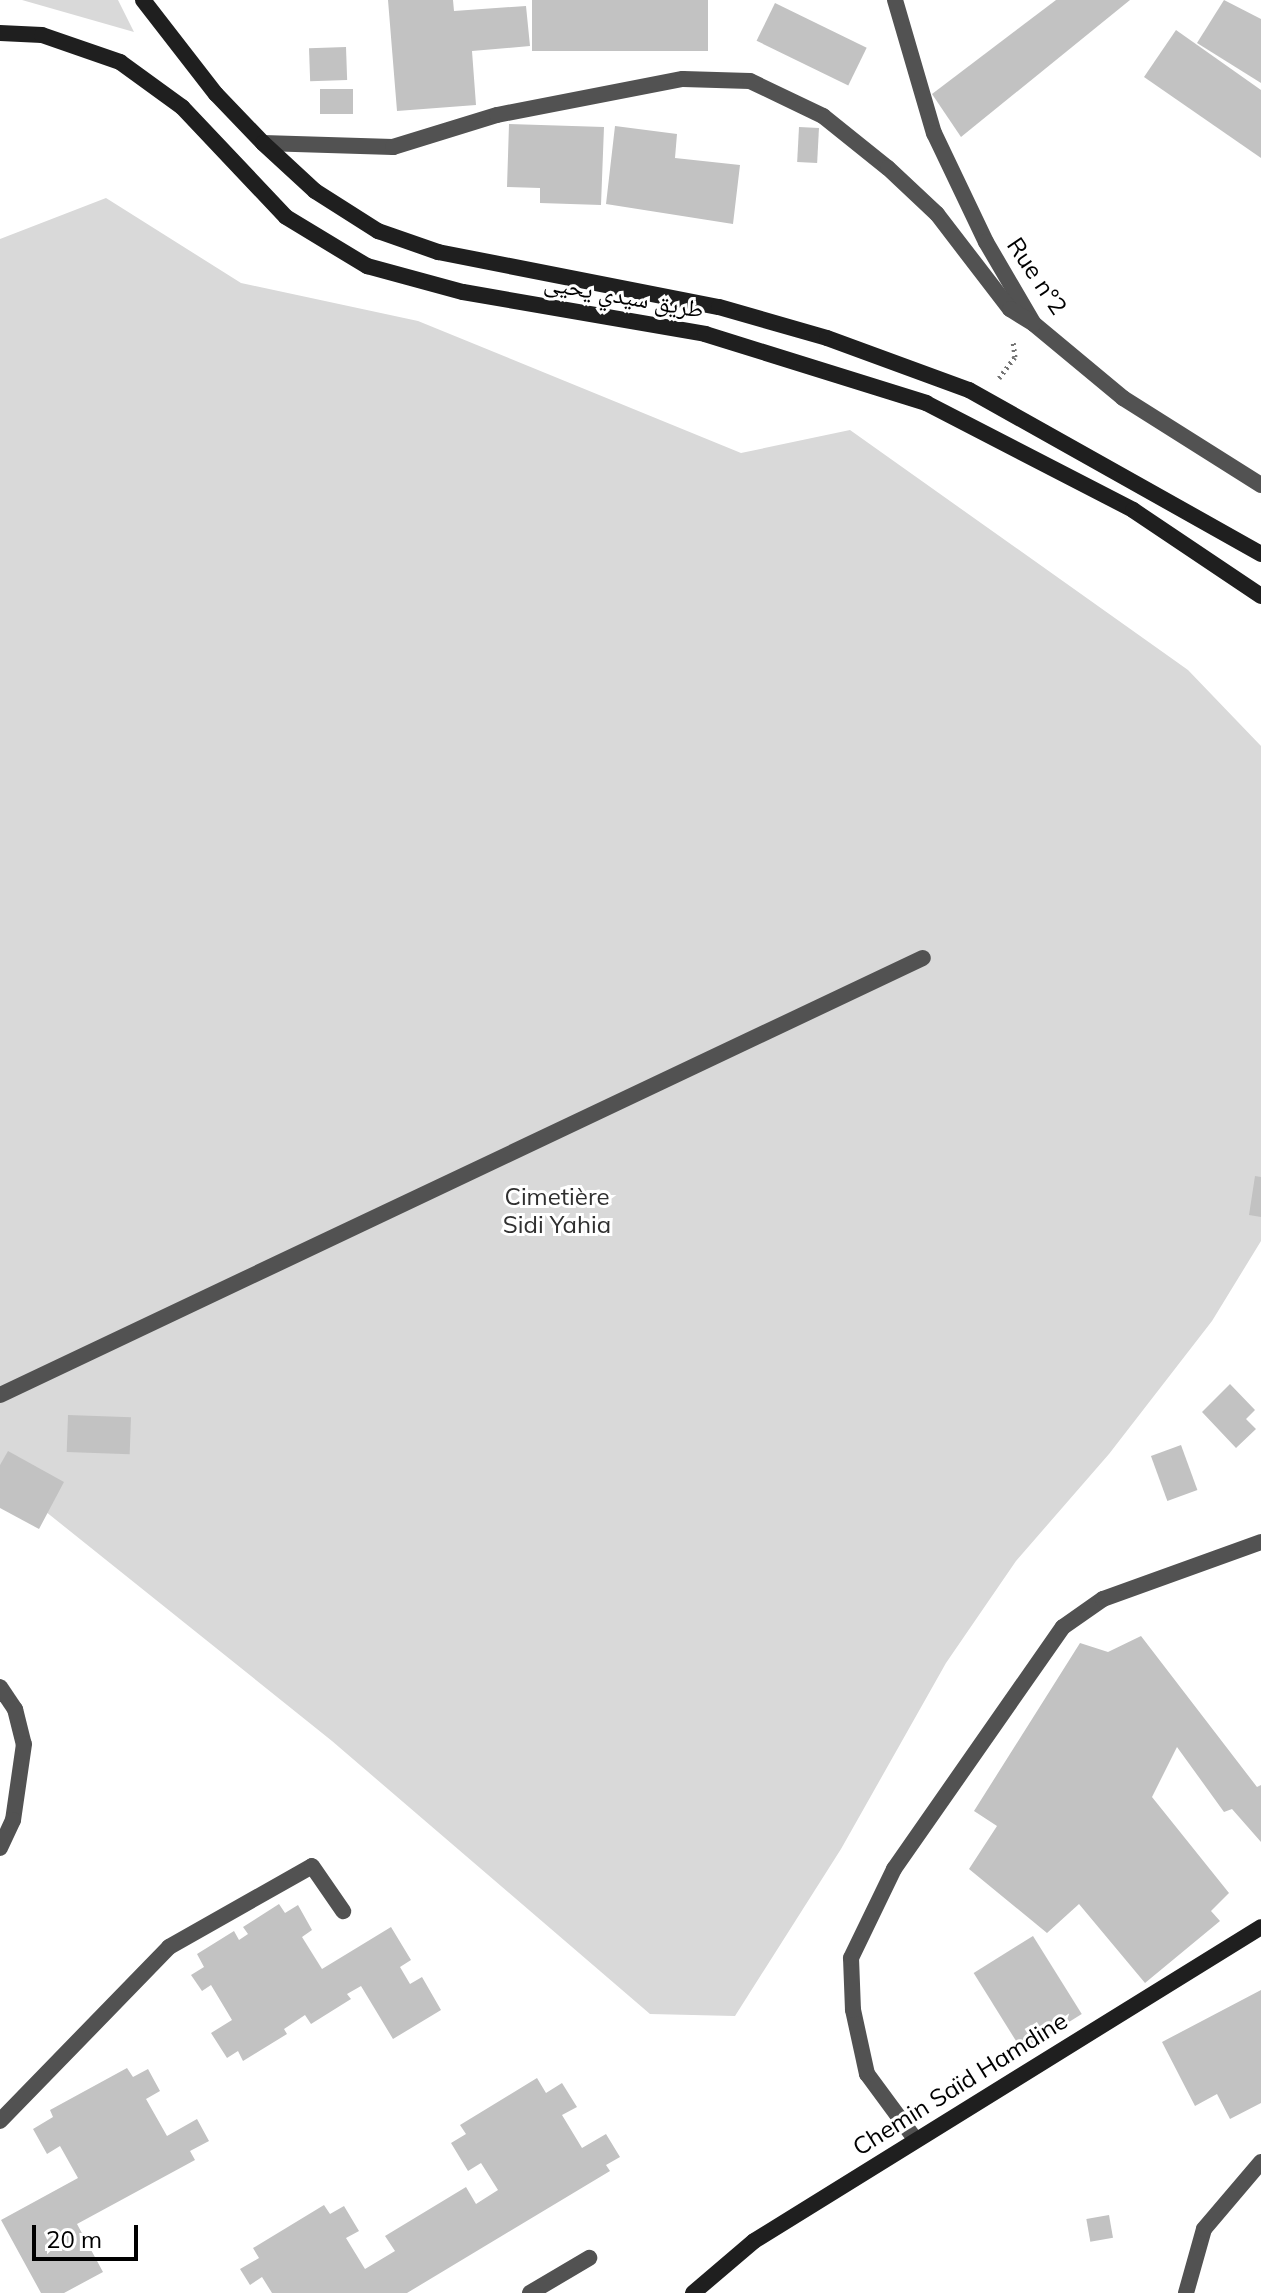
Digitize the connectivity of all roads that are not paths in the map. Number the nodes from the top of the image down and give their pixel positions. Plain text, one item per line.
1 (143, 0) edge
2 (895, 0) edge
3 (0, 33) edge
4 (263, 143) junction
5 (1034, 324) junction
6 (1261, 485) edge
7 (1261, 554) edge
8 (1261, 596) edge
9 (923, 958) dead end
10 (0, 1395) edge
11 (1261, 1542) edge
12 (0, 1687) edge
13 (0, 1848) edge
14 (343, 1911) dead end
15 (1261, 1927) edge
16 (0, 2121) edge
17 (915, 2139) junction
18 (1261, 2162) edge
19 (589, 2258) dead end
20 (707, 2286) edge
21 (530, 2293) edge
22 (693, 2293) edge
23 (1186, 2293) edge

1 - 4 main road, طريق سيدي يحيى
2 - 5 street, Rue n°2
3 - 8 main road, طريق سيدي يحيى
4 - 5 street
4 - 7 main road, طريق سيدي يحيى
5 - 6 street, Rue n°2
9 - 10 street
11 - 17 street
12 - 13 street
14 - 16 street
15 - 17 main road, Chemin Saïd Hamdine
17 - 20 main road, Chemin Saïd Hamdine
18 - 23 street
19 - 21 street
20 - 22 main road, Chemin Saïd Hamdine

